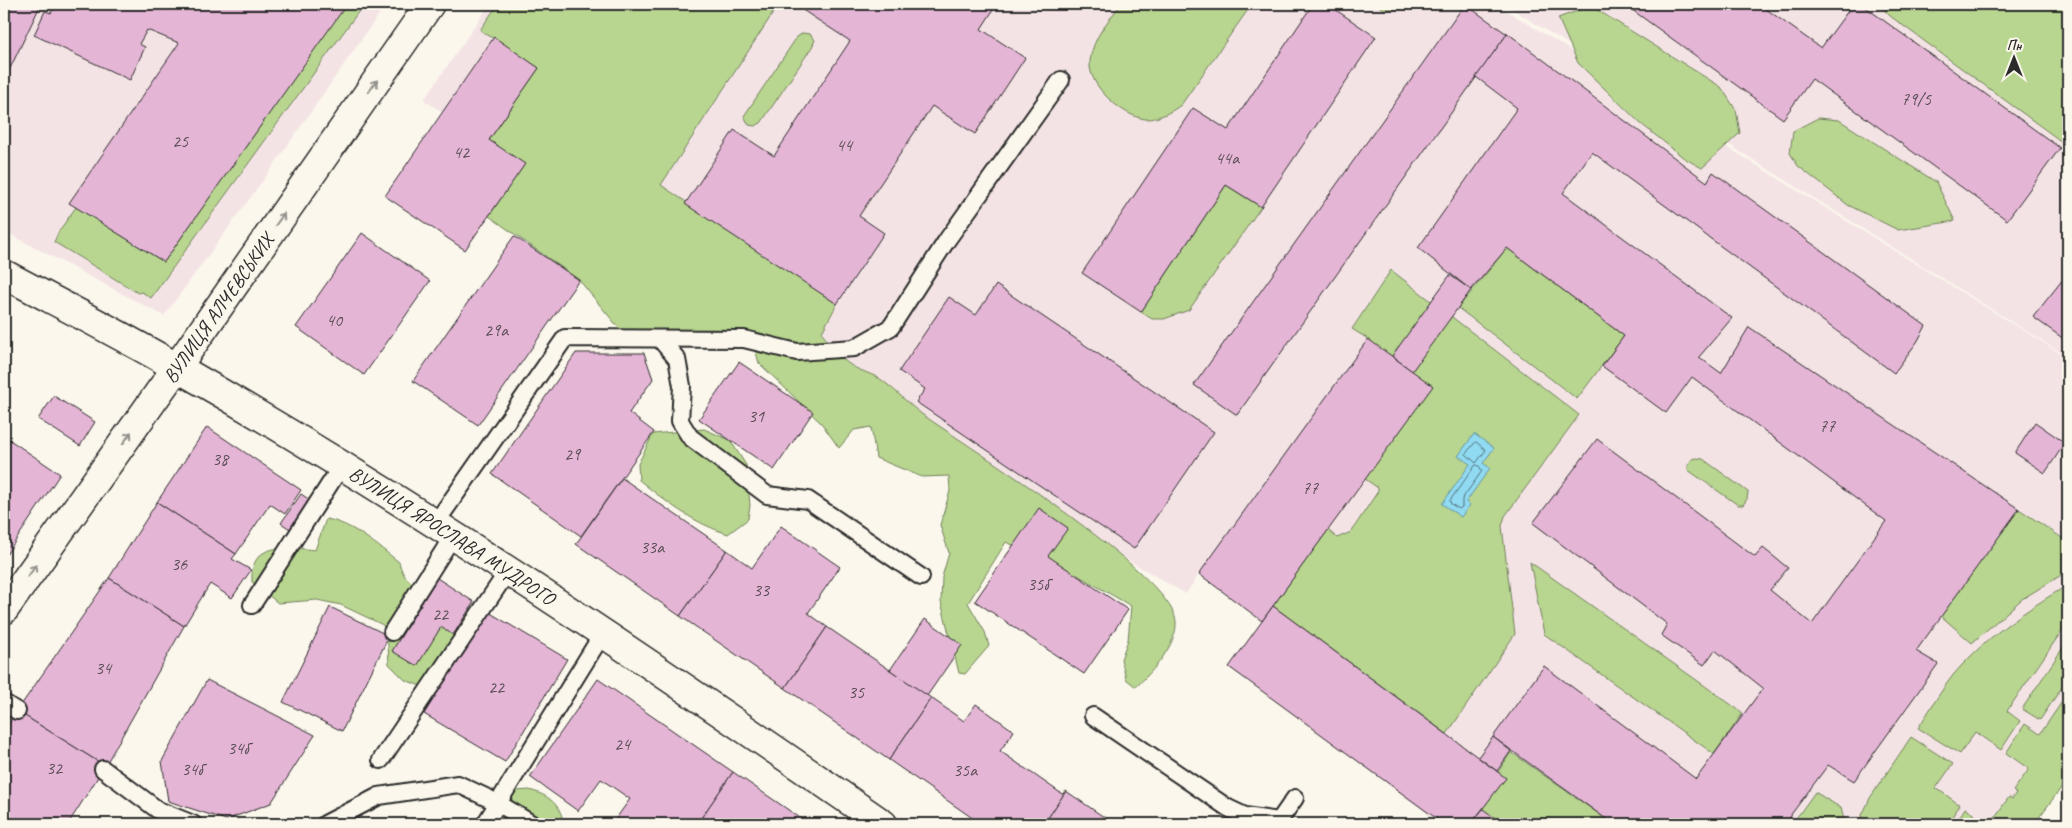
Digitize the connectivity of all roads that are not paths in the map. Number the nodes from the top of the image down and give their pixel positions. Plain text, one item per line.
1 (430, 4) edge
2 (1061, 80) dead end
3 (4, 274) edge
4 (660, 339) junction
5 (177, 368) junction
6 (342, 465) junction
7 (444, 530) junction
8 (508, 571) junction
9 (920, 577) dead end
10 (252, 604) dead end
11 (4, 610) edge
12 (392, 632) dead end
13 (603, 633) junction
14 (1093, 716) dead end
15 (381, 760) dead end
16 (103, 769) dead end
17 (1295, 798) dead end
18 (498, 803) junction
19 (193, 824) edge
20 (325, 824) edge
21 (485, 824) edge
22 (532, 824) edge
23 (883, 824) edge

5 -> 1 street, ВУЛИЦЯ АЛЧЕВСЬКИХ
2 - 4 lane
3 - 5 street, ВУЛИЦЯ ЯРОСЛАВА МУДРОГО
4 - 7 lane
4 - 9 lane
5 - 6 street, ВУЛИЦЯ ЯРОСЛАВА МУДРОГО
11 -> 5 street, ВУЛИЦЯ АЛЧЕВСЬКИХ
6 - 7 street, ВУЛИЦЯ ЯРОСЛАВА МУДРОГО
6 - 10 lane
7 - 8 street, ВУЛИЦЯ ЯРОСЛАВА МУДРОГО
7 - 12 lane
8 - 13 street, ВУЛИЦЯ ЯРОСЛАВА МУДРОГО
8 - 15 lane
13 - 18 lane
13 - 23 street, ВУЛИЦЯ ЯРОСЛАВА МУДРОГО
14 - 17 lane
16 - 19 lane
18 - 20 lane
18 - 21 lane
18 - 22 lane

